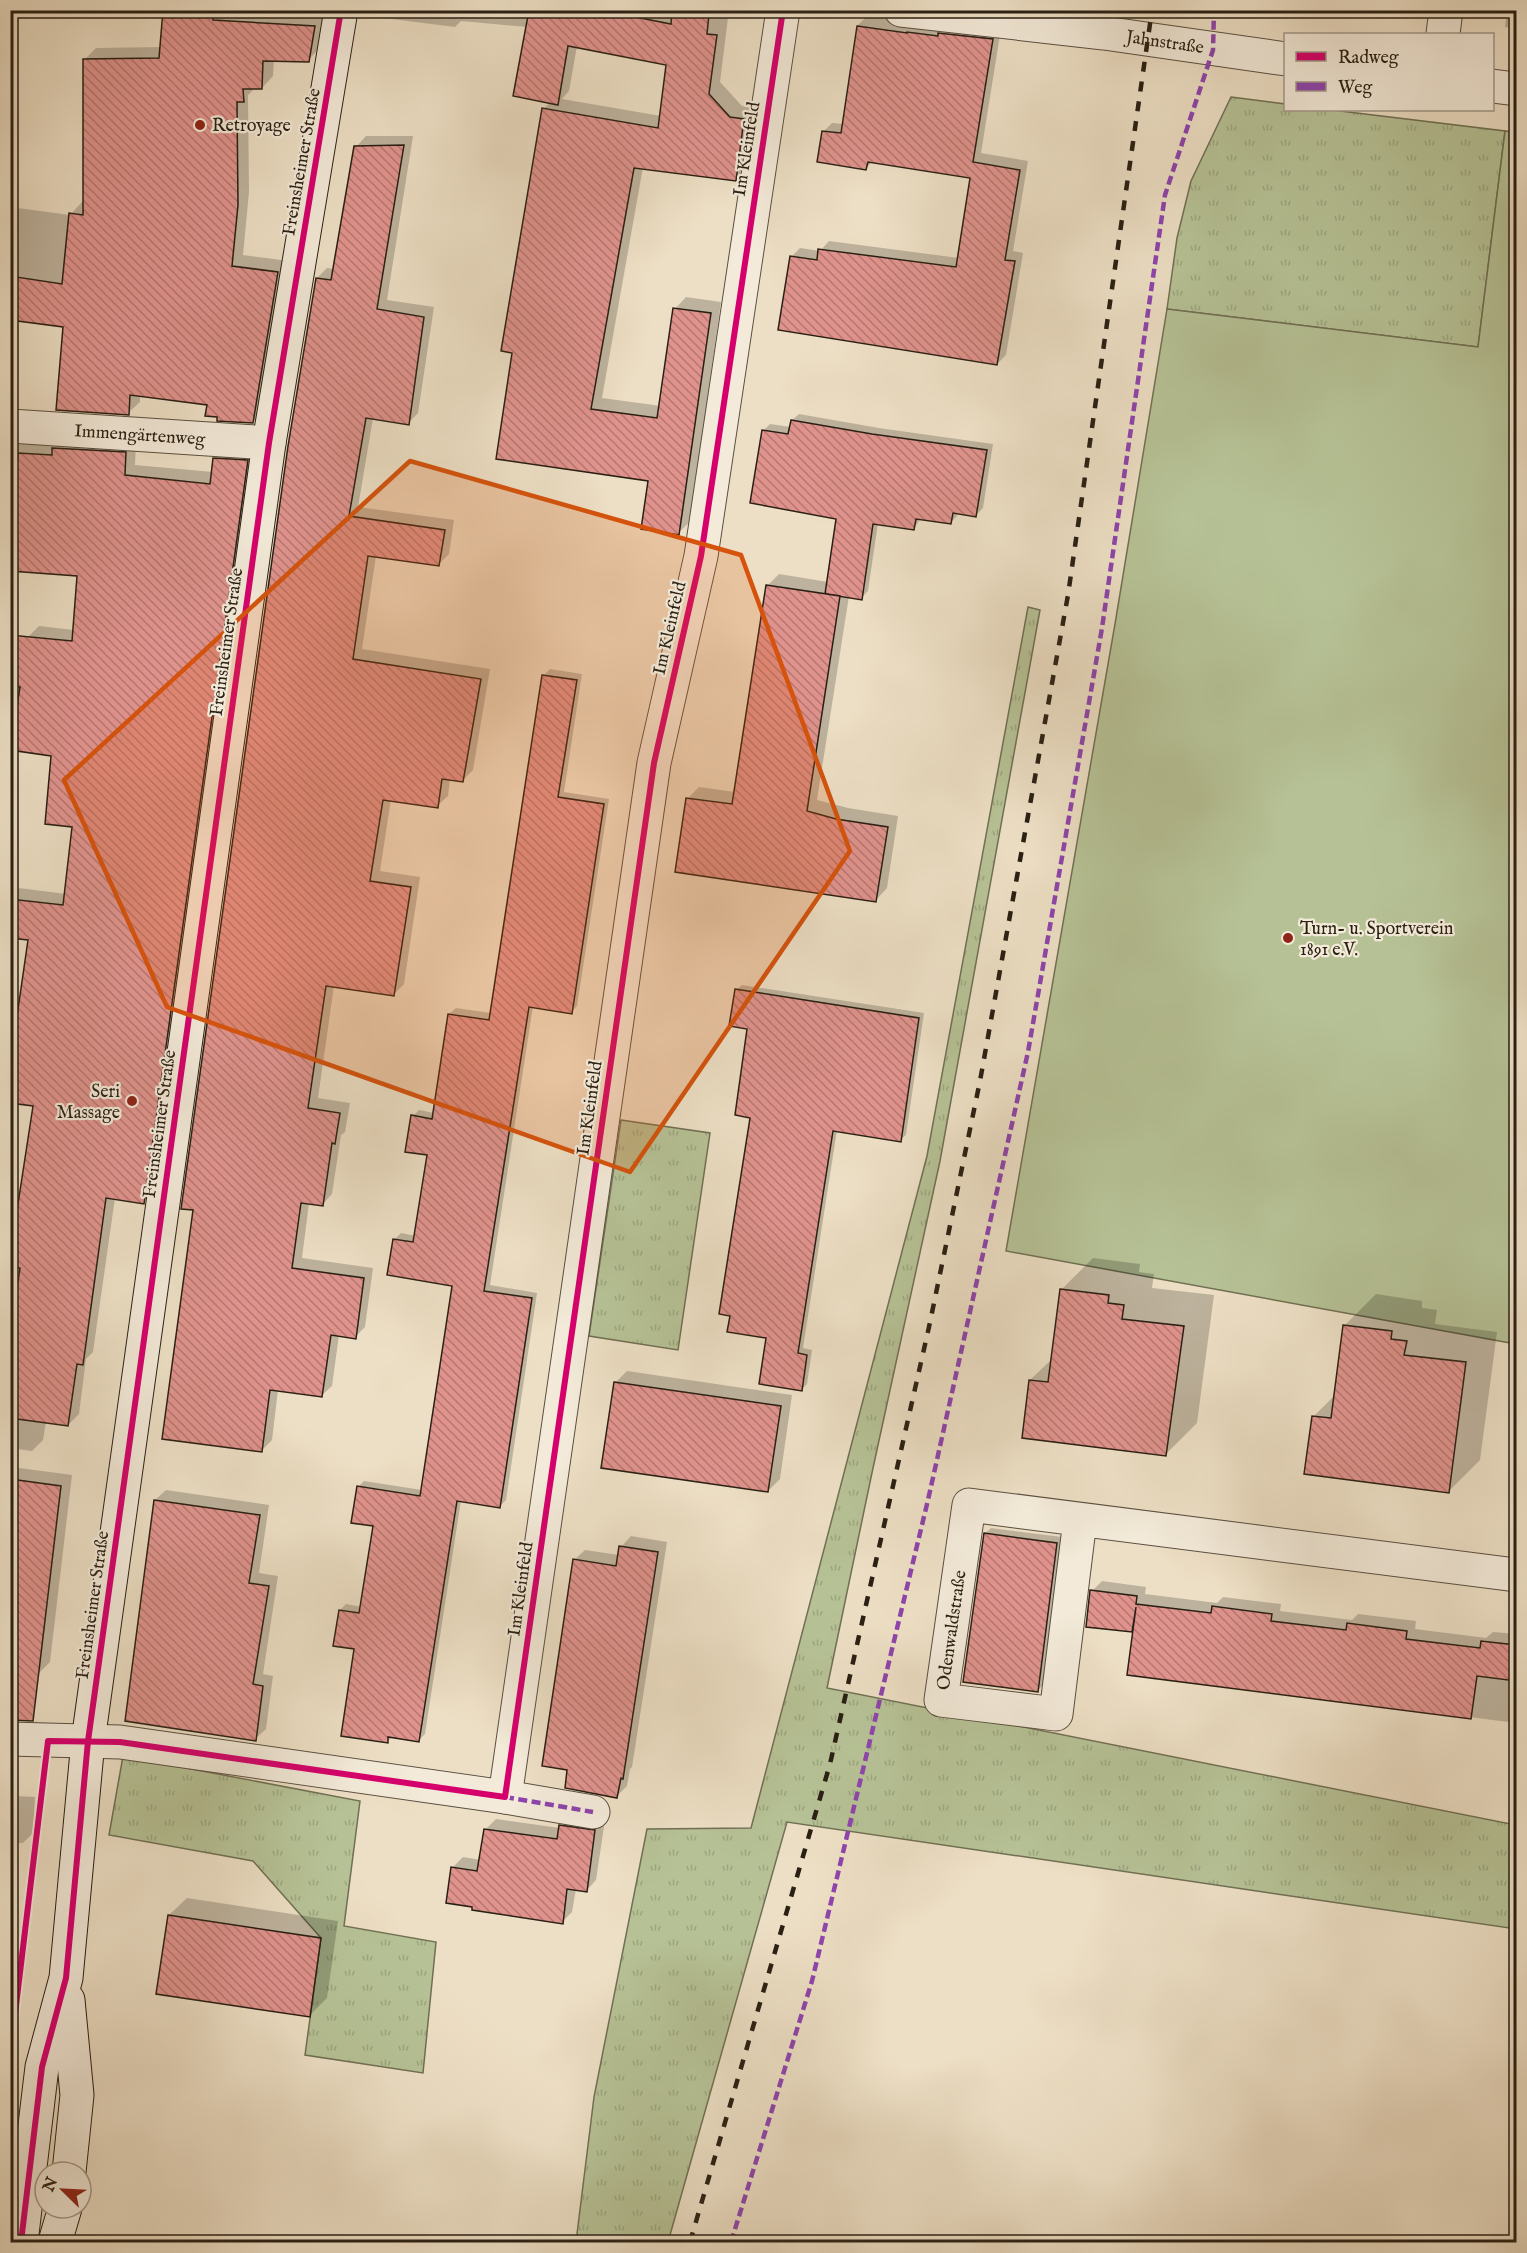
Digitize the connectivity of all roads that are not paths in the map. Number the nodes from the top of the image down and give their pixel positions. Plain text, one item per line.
1 (341, 10) edge
2 (783, 10) edge
3 (901, 10) edge
4 (1446, 10) edge
5 (1443, 33) edge
6 (1284, 59) edge
7 (1494, 86) edge
8 (1516, 89) edge
9 (10, 426) edge
10 (269, 443) junction
11 (1080, 1520) junction
12 (1516, 1575) edge
13 (10, 1739) edge
14 (88, 1741) junction
15 (505, 1797) junction
16 (593, 1812) dead end
17 (66, 1978) junction
18 (70, 2160) edge
19 (61, 2220) edge
20 (21, 2242) edge
21 (55, 2242) edge

1 - 10 street, Freinsheimer Straße
2 - 15 street, Im Kleinfeld
3 - 6 street, Jahnstraße
4 - 5 street
7 - 8 street
9 - 10 street, Immengärtenweg
10 - 14 street, Freinsheimer Straße
11 - 11 street, Odenwaldstraße
11 - 12 street, Odenwaldstraße
13 - 14 street
14 - 15 street
14 - 17 street, Freinsheimer Straße
15 - 16 street
17 - 18 street, Freinsheimer Straße
17 - 20 street, Freinsheimer Straße
19 - 21 street

